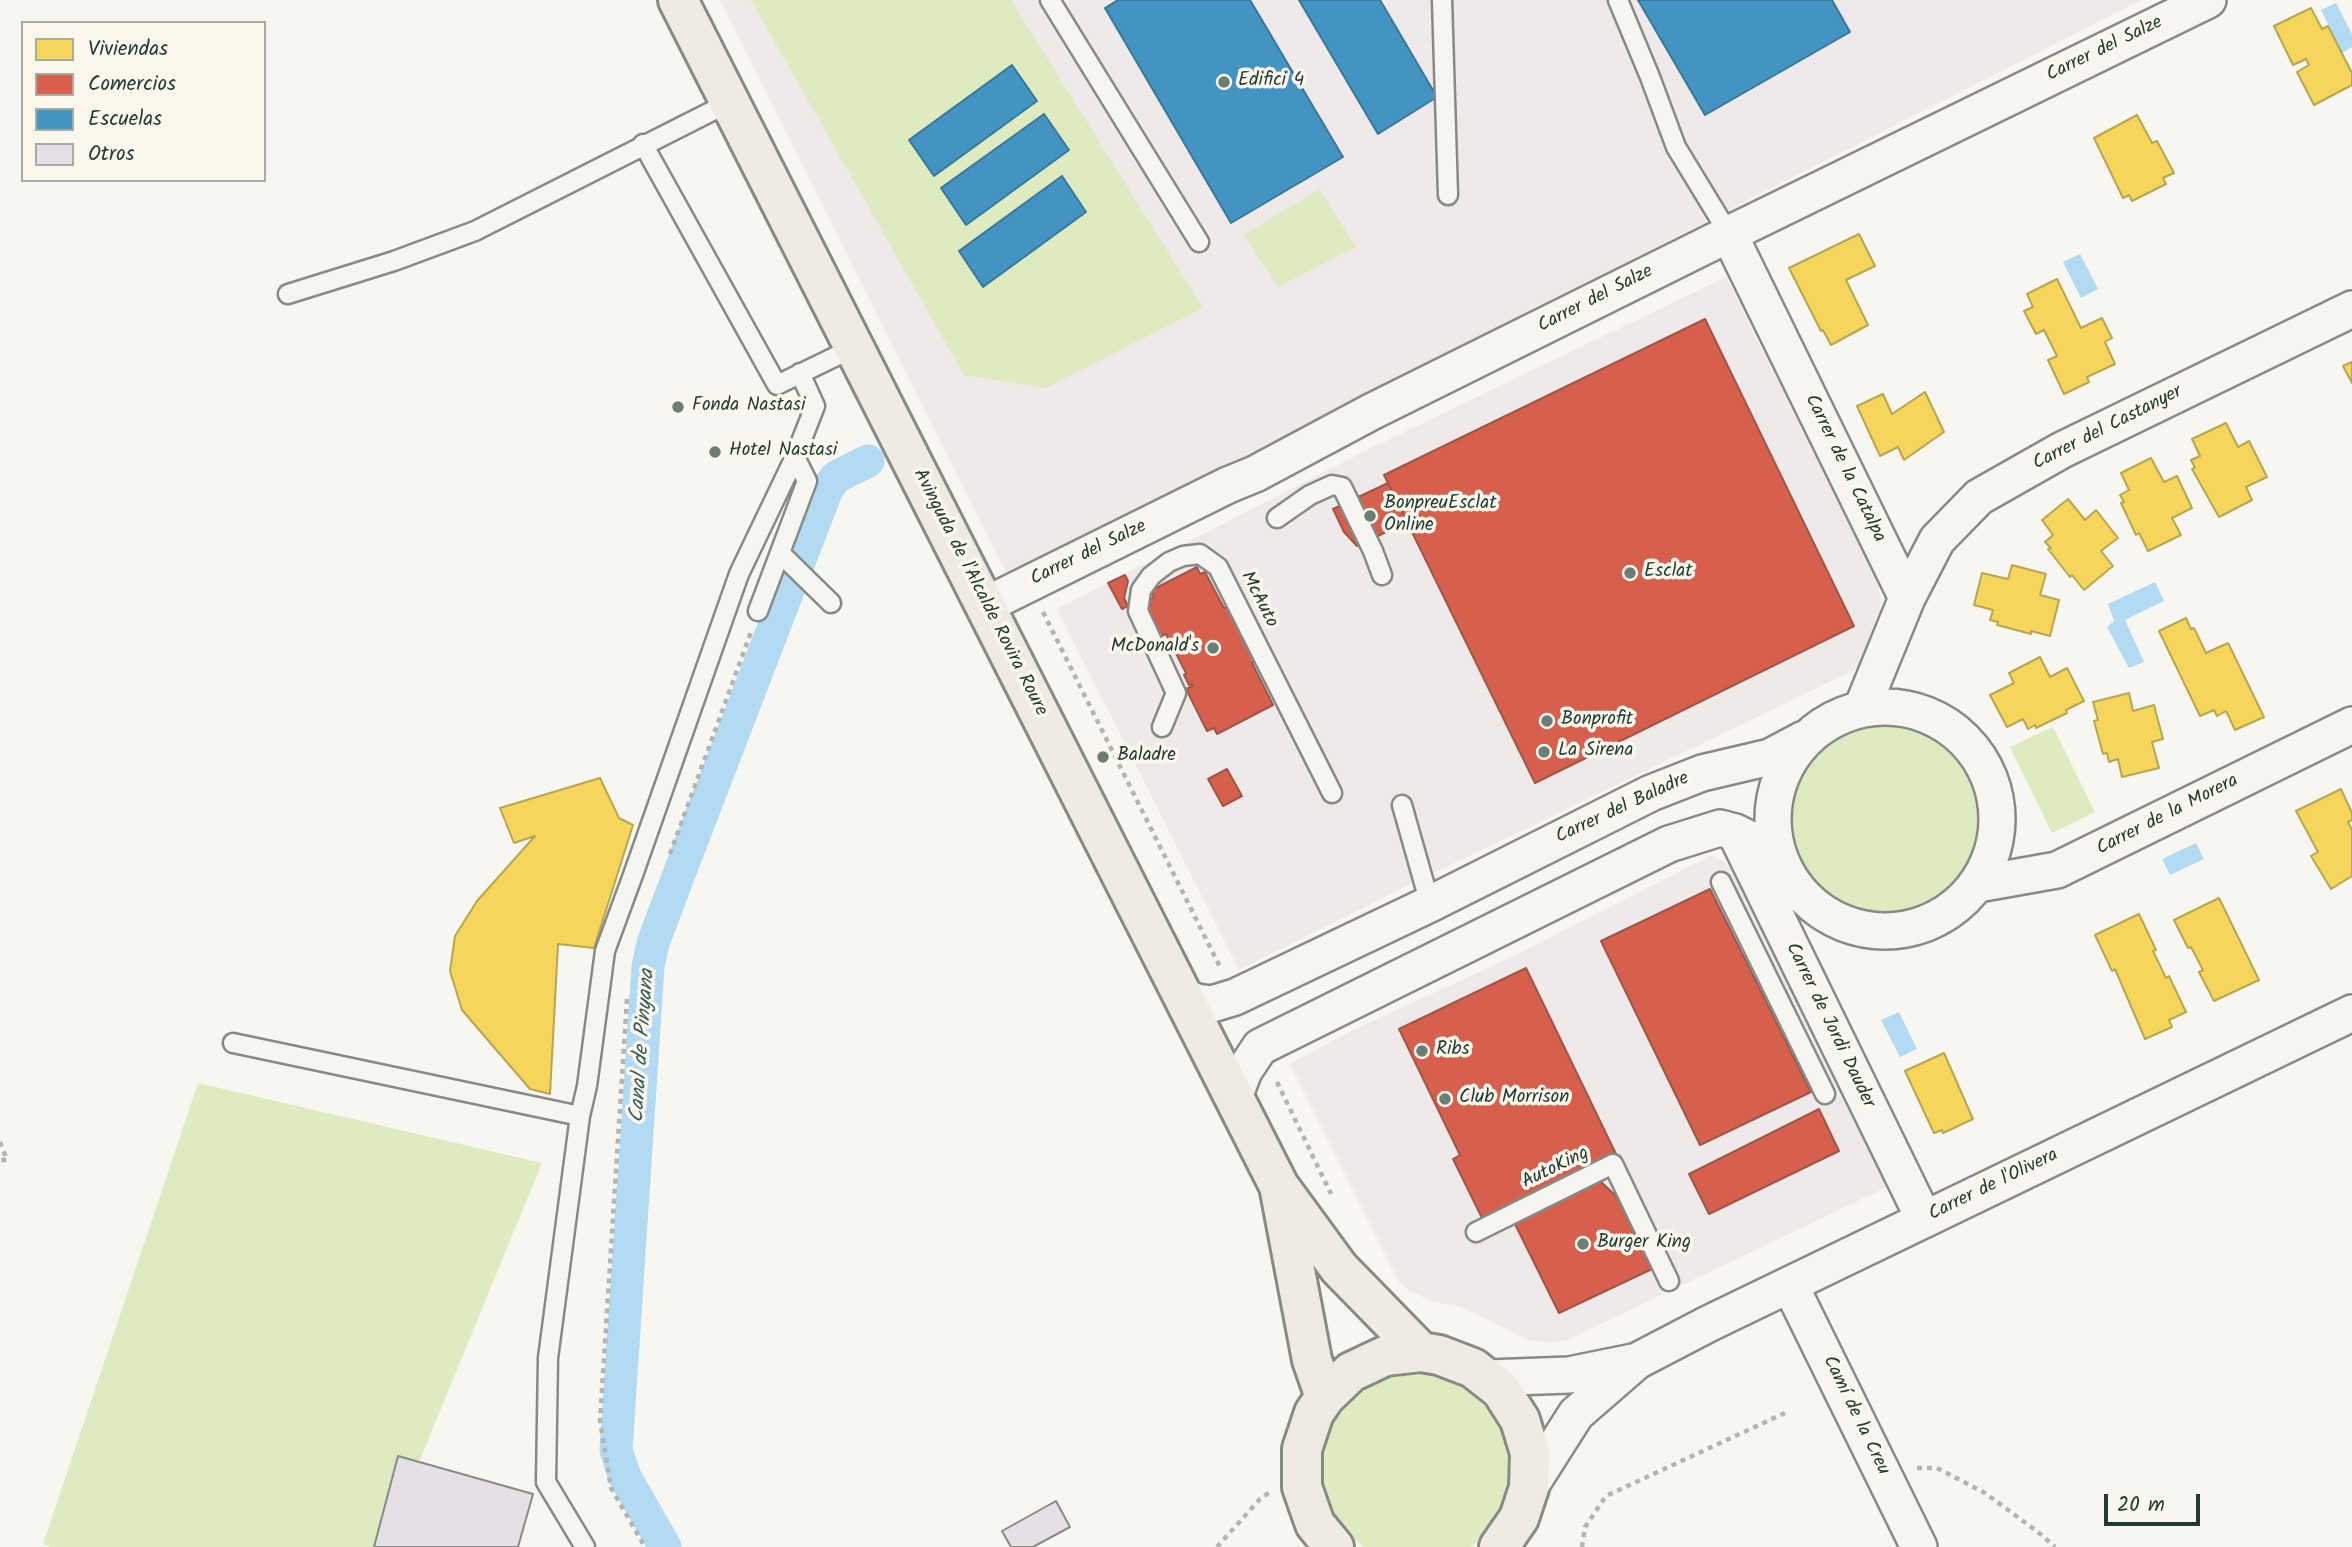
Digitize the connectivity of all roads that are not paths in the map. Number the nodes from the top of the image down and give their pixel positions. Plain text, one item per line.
1 (678, 0) edge
2 (1050, 0) edge
3 (1442, 0) edge
4 (1618, 0) edge
5 (2208, 0) edge
6 (730, 102) junction
7 (643, 144) junction
8 (1448, 195) dead end
9 (1729, 234) junction
10 (1199, 242) dead end
11 (288, 293) dead end
12 (2352, 310) edge
13 (855, 348) junction
14 (800, 373) junction
15 (795, 457) junction
16 (1278, 518) dead end
17 (784, 557) junction
18 (1382, 575) dead end
19 (1906, 598) junction
20 (831, 603) dead end
21 (986, 605) junction
22 (758, 611) road end
23 (1862, 708) junction
24 (2352, 725) edge
25 (1162, 727) dead end
26 (1805, 738) junction
27 (1332, 793) dead end
28 (1402, 805) dead end
29 (1735, 832) junction
30 (1777, 852) junction
31 (1721, 882) dead end
32 (1473, 883) junction
33 (1978, 884) junction
34 (1430, 904) junction
35 (1503, 926) junction
36 (1469, 943) junction
37 (1184, 997) junction
38 (2352, 1013) edge
39 (233, 1043) dead end
40 (1825, 1094) dead end
41 (1234, 1097) junction
42 (580, 1116) junction
43 (1279, 1186) junction
44 (1924, 1219) junction
45 (1476, 1232) dead end
46 (1669, 1281) dead end
47 (1790, 1285) junction
48 (1421, 1352) junction
49 (1637, 1361) junction
50 (1488, 1378) junction
51 (1325, 1396) junction
52 (1529, 1488) junction
53 (1508, 1542) edge
54 (585, 1547) edge
55 (1334, 1547) edge
56 (1919, 1547) edge

1 - 6 main road, Avinguda de l'Alcalde Rovira Roure
2 - 10 lane
3 - 8 lane
4 - 9 lane
5 - 9 street, Carrer del Salze
6 - 7 lane
6 - 13 main road, Avinguda de l'Alcalde Rovira Roure
7 - 11 lane
7 - 14 lane
9 - 19 street, Carrer de la Catalpa
9 - 21 street, Carrer del Salze
12 - 19 street, Carrer del Castanyer
13 - 14 lane
13 - 21 main road, Avinguda de l'Alcalde Rovira Roure
14 - 15 lane
15 - 17 lane
15 - 42 lane
16 - 18 lane
17 - 20 lane
17 - 22 lane
19 - 23 street
21 - 37 main road, Avinguda de l'Alcalde Rovira Roure
23 - 26 street
23 - 33 street
24 - 33 street, Carrer de la Morera
25 - 27 lane, McAuto
26 - 30 street
26 - 32 street, Carrer del Baladre
28 - 34 lane
29 - 30 street
29 - 35 street
29 - 44 street, Carrer de Jordi Dauder
30 - 33 street
31 - 40 lane
32 - 34 street, Carrer del Baladre
32 - 35 street
32 - 36 street
34 - 37 street, Carrer del Baladre
35 - 36 street
36 - 41 street
37 - 41 main road, Avinguda de l'Alcalde Rovira Roure
38 - 44 street, Carrer de l'Olivera
39 - 42 lane
41 - 43 main road, Avinguda de l'Alcalde Rovira Roure
42 - 54 lane
43 - 48 main road
43 - 51 main road
44 - 47 street, Carrer de l'Olivera
45 - 46 lane, AutoKing
47 - 49 street, Carrer de l'Olivera
47 - 56 street, Camí de la Creu
48 - 50 main road
48 - 51 main road
49 - 50 street, Carrer de l'Olivera
49 - 52 street, Carrer de l'Olivera
50 - 52 main road
51 - 55 main road
52 - 53 main road

